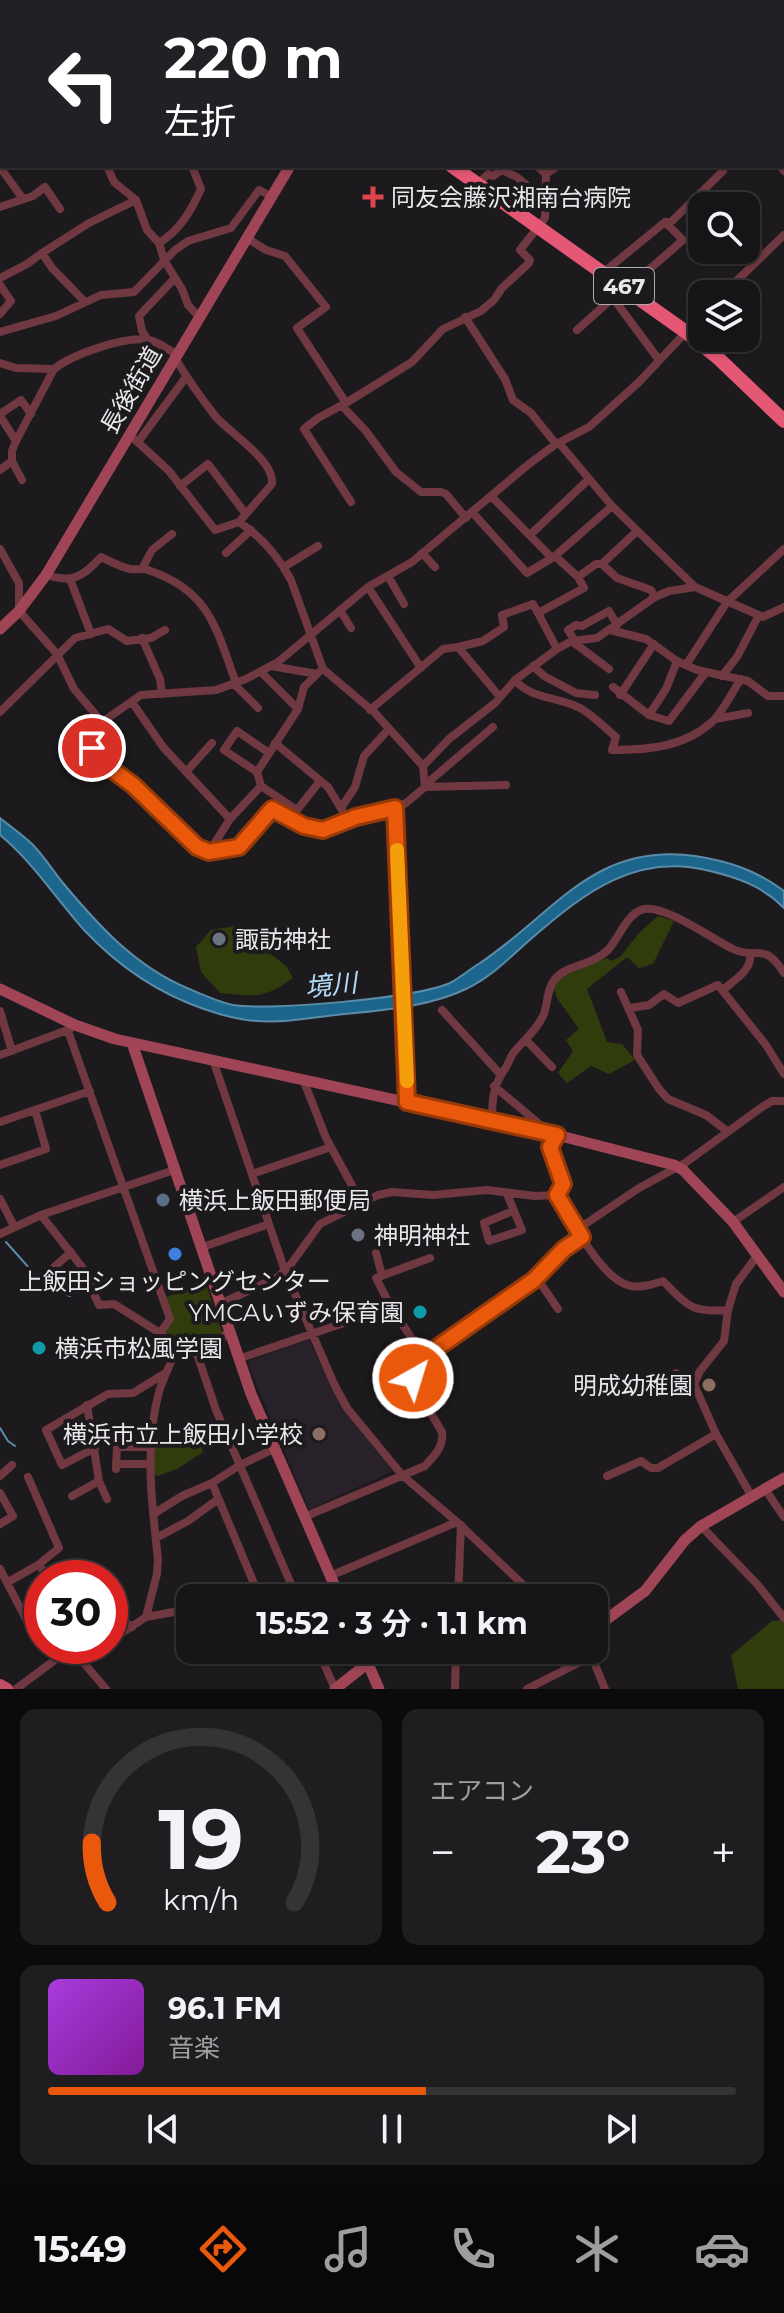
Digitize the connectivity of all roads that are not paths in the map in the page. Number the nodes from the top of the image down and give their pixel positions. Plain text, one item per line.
1 (3, 168) edge
2 (108, 168) edge
3 (193, 168) edge
4 (289, 168) edge
5 (455, 168) edge
6 (539, 168) edge
7 (555, 168) edge
8 (723, 171) dead end
9 (546, 174) junction
10 (478, 184) junction
11 (701, 192) edge
12 (273, 197) junction
13 (23, 199) junction
14 (136, 200) junction
15 (544, 200) junction
16 (688, 205) edge
17 (0, 207) edge
18 (60, 209) dead end
19 (665, 222) junction
20 (539, 226) junction
21 (784, 235) edge
22 (247, 238) junction
23 (159, 243) junction
24 (42, 253) junction
25 (164, 260) junction
26 (604, 272) junction
27 (0, 278) edge
28 (174, 279) junction
29 (737, 280) edge
30 (0, 285) edge
31 (627, 288) junction
32 (613, 298) junction
33 (85, 302) junction
34 (0, 314) edge
35 (465, 317) junction
36 (200, 318) junction
37 (577, 330) dead end
38 (0, 332) edge
39 (686, 332) junction
40 (148, 340) junction
41 (176, 356) junction
42 (659, 360) junction
43 (0, 363) edge
44 (54, 369) junction
45 (186, 377) junction
46 (344, 404) junction
47 (31, 414) junction
48 (0, 415) edge
49 (784, 421) edge
50 (134, 438) junction
51 (16, 441) junction
52 (557, 444) junction
53 (12, 461) junction
54 (0, 470) edge
55 (589, 479) junction
56 (22, 480) dead end
57 (180, 486) junction
58 (491, 496) junction
59 (351, 502) dead end
60 (612, 506) junction
61 (245, 513) junction
62 (469, 515) junction
63 (239, 522) junction
64 (251, 530) junction
65 (636, 532) junction
66 (172, 534) dead end
67 (530, 535) junction
68 (318, 546) dead end
69 (0, 549) edge
70 (784, 549) edge
71 (226, 553) dead end
72 (422, 553) junction
73 (554, 557) junction
74 (602, 564) junction
75 (284, 567) junction
76 (435, 567) dead end
77 (142, 569) junction
78 (46, 575) junction
79 (388, 576) junction
80 (578, 577) junction
81 (70, 579) junction
82 (368, 587) junction
83 (695, 587) junction
84 (655, 597) junction
85 (727, 602) junction
86 (404, 604) dead end
87 (784, 607) edge
88 (340, 610) junction
89 (19, 611) junction
90 (538, 613) junction
91 (759, 615) junction
92 (614, 627) junction
93 (351, 628) dead end
94 (0, 629) edge
95 (165, 630) dead end
96 (91, 634) junction
97 (310, 635) junction
98 (142, 638) junction
99 (573, 641) junction
100 (654, 644) junction
101 (458, 647) junction
102 (557, 649) junction
103 (57, 654) junction
104 (682, 663) junction
105 (271, 666) junction
106 (533, 666) junction
107 (421, 668) junction
108 (609, 669) dead end
109 (320, 671) junction
110 (261, 672) junction
111 (706, 672) junction
112 (722, 676) junction
113 (741, 679) junction
114 (515, 680) junction
115 (235, 683) junction
116 (162, 694) junction
117 (782, 694) edge
118 (595, 695) dead end
119 (500, 697) junction
120 (132, 702) junction
121 (258, 708) dead end
122 (298, 709) junction
123 (370, 710) junction
124 (0, 712) edge
125 (748, 713) dead end
126 (649, 715) junction
127 (715, 719) junction
128 (102, 722) junction
129 (493, 727) dead end
130 (389, 729) junction
131 (212, 743) dead end
132 (275, 743) junction
133 (269, 753) junction
134 (423, 766) junction
135 (186, 772) junction
136 (257, 772) junction
137 (320, 781) junction
138 (506, 785) dead end
139 (261, 786) junction
140 (425, 787) junction
141 (341, 808) junction
142 (395, 808) junction
143 (230, 819) junction
144 (348, 820) junction
145 (209, 852) junction
146 (750, 953) junction
147 (784, 973) edge
148 (0, 989) edge
149 (723, 990) junction
150 (621, 992) dead end
151 (630, 1008) junction
152 (442, 1010) dead end
153 (0, 1011) edge
154 (70, 1027) junction
155 (526, 1040) junction
156 (132, 1043) junction
157 (12, 1051) junction
158 (0, 1055) edge
159 (213, 1060) junction
160 (552, 1067) dead end
161 (500, 1074) junction
162 (784, 1074) edge
163 (303, 1079) junction
164 (494, 1086) junction
165 (90, 1091) junction
166 (784, 1101) edge
167 (407, 1102) junction
168 (35, 1110) junction
169 (492, 1120) junction
170 (0, 1122) edge
171 (727, 1131) junction
172 (554, 1134) junction
173 (331, 1147) junction
174 (0, 1165) edge
175 (679, 1167) junction
176 (174, 1170) junction
177 (252, 1174) junction
178 (124, 1187) junction
179 (784, 1187) edge
180 (507, 1194) junction
181 (557, 1195) junction
182 (0, 1199) edge
183 (361, 1202) junction
184 (513, 1211) junction
185 (41, 1215) junction
186 (733, 1222) junction
187 (269, 1224) junction
188 (14, 1226) junction
189 (580, 1233) junction
190 (0, 1234) edge
191 (200, 1248) junction
192 (71, 1252) junction
193 (376, 1253) dead end
194 (757, 1256) junction
195 (430, 1258) dead end
196 (51, 1270) dead end
197 (285, 1271) junction
198 (382, 1275) junction
199 (537, 1278) junction
200 (784, 1292) edge
201 (220, 1304) junction
202 (391, 1307) junction
203 (558, 1309) dead end
204 (728, 1310) junction
205 (229, 1331) junction
206 (160, 1333) junction
207 (312, 1334) junction
208 (196, 1351) junction
209 (175, 1352) junction
210 (424, 1357) junction
211 (238, 1359) junction
212 (164, 1374) junction
213 (694, 1384) junction
214 (643, 1392) dead end
215 (87, 1405) junction
216 (716, 1434) junction
217 (152, 1447) junction
218 (95, 1448) junction
219 (274, 1449) junction
220 (150, 1464) junction
221 (12, 1465) dead end
222 (240, 1465) junction
223 (402, 1475) junction
224 (0, 1476) edge
225 (607, 1476) dead end
226 (28, 1477) dead end
227 (784, 1478) edge
228 (99, 1481) junction
229 (212, 1483) junction
230 (765, 1489) junction
231 (0, 1493) edge
232 (72, 1496) dead end
233 (752, 1497) junction
234 (107, 1499) dead end
235 (217, 1500) junction
236 (155, 1513) junction
237 (304, 1517) junction
238 (784, 1517) edge
239 (0, 1524) edge
240 (459, 1524) junction
241 (701, 1526) junction
242 (156, 1538) junction
243 (44, 1560) edge
244 (0, 1569) edge
245 (24, 1573) edge
246 (332, 1580) junction
247 (8, 1582) junction
248 (254, 1584) edge
249 (294, 1584) edge
250 (325, 1584) edge
251 (334, 1584) edge
252 (458, 1584) edge
253 (522, 1584) edge
254 (176, 1612) edge
255 (24, 1614) edge
256 (146, 1617) junction
257 (608, 1618) edge
258 (784, 1618) edge
259 (128, 1624) edge
260 (132, 1627) junction
261 (128, 1630) edge
262 (48, 1664) edge
263 (85, 1664) edge
264 (324, 1664) edge
265 (367, 1664) edge
266 (368, 1664) edge
267 (456, 1664) edge
268 (570, 1664) edge
269 (594, 1664) edge
270 (0, 1685) edge
271 (7, 1689) edge
272 (16, 1689) edge
273 (106, 1689) edge
274 (335, 1689) edge
275 (379, 1689) edge
276 (455, 1689) edge
277 (527, 1689) edge
278 (605, 1689) edge

1 - 13 street
2 - 14 street
3 - 23 street
4 - 12 street, 長後街道
5 - 10 highway, 467
6 - 9 street
7 - 9 street
8 - 11 street
9 - 15 street
10 - 15 street
10 - 20 highway, 467
12 - 22 street, 長後街道
12 - 25 street
13 - 17 street
13 - 18 street
14 - 23 street
14 - 24 street
15 - 20 street
16 - 19 street
19 - 26 street
19 - 31 street
20 - 26 highway, 467
20 - 35 street
21 - 29 street
22 - 36 street, 長後街道
22 - 46 street
23 - 25 street
24 - 27 street
24 - 33 street
25 - 28 street
25 - 33 street
26 - 31 highway, 467
28 - 36 street
28 - 40 street
30 - 34 street
31 - 32 street
31 - 39 highway, 467
32 - 37 street
32 - 42 street
33 - 38 street
35 - 46 street
35 - 52 street
36 - 41 street, 長後街道
39 - 42 street
39 - 49 highway, 467
40 - 41 street
40 - 44 street
41 - 45 street
41 - 50 street, 長後街道
42 - 52 street
43 - 44 street
44 - 47 street
45 - 50 street
45 - 61 street
46 - 59 street
46 - 62 street
47 - 48 street
47 - 51 street
48 - 51 street
50 - 57 street
50 - 78 street, 長後街道
51 - 53 street
52 - 55 street
52 - 58 street
53 - 54 street
53 - 56 street
55 - 60 street
55 - 67 street
57 - 61 street
57 - 63 street
58 - 62 street
58 - 67 street
60 - 65 street
60 - 73 street
61 - 63 street
62 - 72 street
62 - 73 street
63 - 64 street
64 - 71 street
64 - 75 street
65 - 74 street
65 - 83 street
66 - 77 street
67 - 73 street
68 - 75 street
69 - 89 street
70 - 85 street
72 - 76 street
72 - 79 street
73 - 80 street
74 - 80 street
74 - 84 street
75 - 97 street
77 - 81 street
77 - 115 street
78 - 81 street
78 - 89 street, 長後街道
79 - 82 street
79 - 86 street
80 - 90 street
81 - 96 street
82 - 88 street
82 - 107 street
83 - 84 street
83 - 85 street
84 - 92 street
85 - 91 street
85 - 104 street
87 - 91 street
88 - 93 street
88 - 97 street
89 - 94 street, 長後街道
89 - 103 street
90 - 101 street
90 - 102 street
91 - 112 street
92 - 99 street
92 - 99 street
92 - 100 street
95 - 98 street
96 - 98 street
96 - 103 street
97 - 105 street
97 - 109 street
98 - 116 street
99 - 102 street
99 - 108 street
100 - 104 street
100 - 126 street
101 - 107 street
101 - 119 street
102 - 106 street
103 - 124 street
103 - 128 street
104 - 111 street
104 - 126 street
105 - 109 street
105 - 110 street
106 - 114 street
106 - 118 street
107 - 123 street
109 - 122 street
109 - 123 street
110 - 115 street
110 - 122 street
111 - 112 street
111 - 126 street
112 - 113 street
113 - 117 street
113 - 127 street
114 - 119 street
114 - 127 street
115 - 116 street
115 - 121 street
116 - 120 street
119 - 134 street
120 - 128 street
120 - 135 street
122 - 132 street
123 - 130 street
125 - 127 street
128 - 145 street
129 - 140 street
130 - 134 street
130 - 141 street
131 - 135 street
132 - 133 street
132 - 137 street
133 - 136 street
133 - 136 street
134 - 140 street
135 - 143 street
136 - 139 street
137 - 139 street
137 - 141 street
138 - 140 street
139 - 143 street
140 - 142 street
141 - 144 street
142 - 144 street
142 - 167 street
143 - 145 street
144 - 145 street
146 - 147 street
146 - 149 street
146 - 155 street
148 - 154 street
149 - 151 street
149 - 162 street
150 - 151 street
151 - 171 street
152 - 161 street
153 - 157 street
154 - 156 street
154 - 157 street
154 - 165 street
155 - 160 street
155 - 161 street
156 - 159 street
156 - 176 street
157 - 158 street
159 - 163 street
159 - 177 street
161 - 164 street
163 - 167 street
163 - 173 street
164 - 169 street
164 - 172 street
165 - 168 street
165 - 178 street
166 - 171 street
167 - 169 street
168 - 170 street
168 - 174 street
169 - 172 street
171 - 175 street
172 - 175 street
172 - 181 street
173 - 177 street
173 - 183 street
175 - 186 street
175 - 189 street
176 - 178 street
176 - 191 street
177 - 187 street
178 - 185 street
178 - 206 street
179 - 186 street
180 - 181 street
180 - 183 street
180 - 184 street
181 - 189 street
182 - 188 street
183 - 197 street
184 - 184 street
185 - 188 street
185 - 192 street
186 - 194 street
187 - 191 street
187 - 197 street
188 - 190 street
189 - 199 street
189 - 204 street
191 - 201 street
192 - 196 street
192 - 206 street
193 - 198 street
194 - 200 street
194 - 204 street
195 - 198 street
197 - 201 street
197 - 207 street
198 - 202 street
199 - 203 street
199 - 210 street
201 - 205 street
202 - 207 street
202 - 210 street
204 - 213 street
205 - 208 street
205 - 211 street
206 - 209 street
207 - 211 street
207 - 223 street
208 - 209 street
208 - 222 street
209 - 212 street
210 - 223 street
211 - 219 street
212 - 215 street
212 - 217 street
213 - 214 street
213 - 216 street
215 - 218 street
215 - 218 street
216 - 225 street
216 - 233 street
217 - 220 street
217 - 220 street
218 - 228 street
219 - 222 street
219 - 237 street
220 - 236 street
221 - 224 street
222 - 229 street
222 - 249 street
223 - 237 street
223 - 240 street
226 - 243 street
227 - 230 street
228 - 232 street
228 - 234 street
229 - 235 street
229 - 236 street
230 - 233 street
230 - 238 street
231 - 239 street
233 - 241 street
235 - 242 street
235 - 248 street
236 - 242 street
237 - 246 street
240 - 246 street
240 - 252 street
240 - 253 street
241 - 257 street
241 - 258 street
242 - 256 street
244 - 247 street
245 - 247 street
246 - 250 street
246 - 251 street
247 - 255 street
254 - 256 street
256 - 260 street
259 - 260 street
260 - 261 street
262 - 272 street
263 - 273 street
264 - 274 street
265 - 274 street
266 - 275 street
267 - 276 street
268 - 277 street
269 - 278 street
270 - 271 main road

